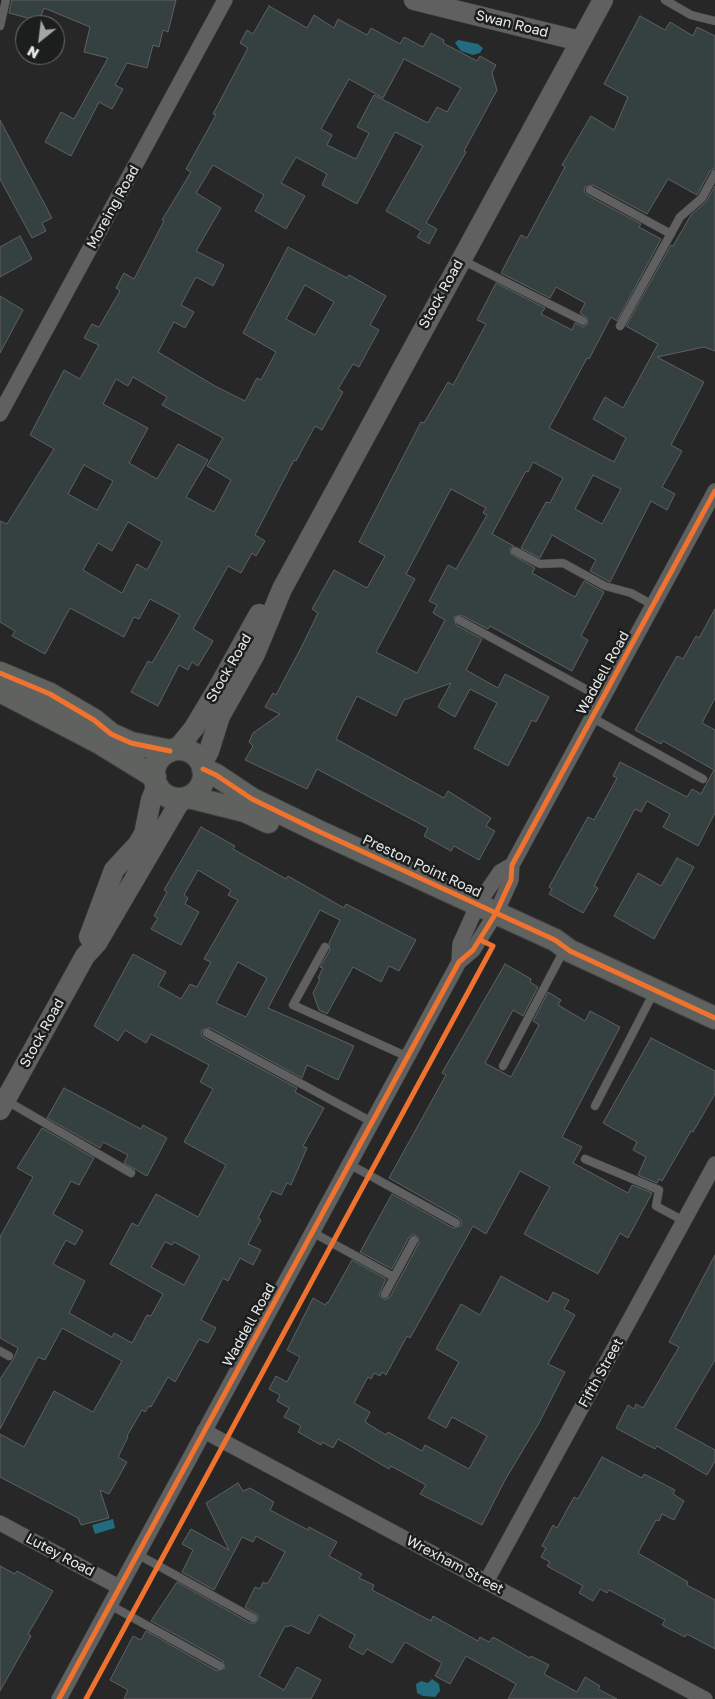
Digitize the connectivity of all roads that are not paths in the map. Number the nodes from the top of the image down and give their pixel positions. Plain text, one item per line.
1 (6, 0) edge
2 (225, 0) edge
3 (414, 0) edge
4 (603, 0) edge
5 (665, 0) edge
6 (715, 22) edge
7 (0, 26) edge
8 (580, 41) junction
9 (715, 174) edge
10 (590, 190) dead end
11 (671, 234) junction
12 (460, 259) junction
13 (583, 321) dead end
14 (620, 326) dead end
15 (0, 414) edge
16 (715, 491) edge
17 (515, 551) dead end
18 (282, 589) junction
19 (652, 605) junction
20 (459, 620) dead end
21 (0, 673) edge
22 (0, 690) edge
23 (602, 698) junction
24 (591, 717) junction
25 (173, 750) junction
26 (202, 766) junction
27 (702, 779) dead end
28 (156, 781) junction
29 (185, 797) junction
30 (484, 914) junction
31 (325, 947) dead end
32 (567, 951) junction
33 (85, 956) junction
34 (655, 991) junction
35 (715, 1018) edge
36 (207, 1032) dead end
37 (408, 1057) junction
38 (503, 1066) dead end
39 (3, 1105) edge
40 (596, 1106) dead end
41 (372, 1122) junction
42 (585, 1159) dead end
43 (349, 1164) junction
44 (715, 1164) edge
45 (130, 1173) dead end
46 (684, 1221) junction
47 (456, 1223) dead end
48 (312, 1232) junction
49 (414, 1240) dead end
50 (394, 1277) junction
51 (385, 1294) dead end
52 (0, 1351) edge
53 (9, 1356) dead end
54 (204, 1431) junction
55 (0, 1523) edge
56 (137, 1554) junction
57 (486, 1582) junction
58 (120, 1587) junction
59 (110, 1605) junction
60 (252, 1618) dead end
61 (220, 1666) dead end
62 (59, 1699) edge
63 (706, 1699) edge

1 - 7 lane
2 - 15 street, Moreing Road
3 - 8 street, Swan Road
4 - 8 street, Stock Road
5 - 6 lane
8 - 12 street, Stock Road
9 - 11 lane
10 - 11 lane
11 - 14 lane
12 - 13 lane
12 - 18 street, Stock Road
16 - 19 street, Waddell Road
17 - 19 lane
18 - 25 street, Stock Road
18 - 26 street, Stock Road
19 - 23 street, Waddell Road
20 - 23 lane
21 - 25 main road
22 - 28 main road
23 - 24 street, Waddell Road
24 - 27 lane
24 - 30 street, Waddell Road
25 - 26 main road
25 - 28 main road, Stock Road
26 - 29 main road, Stock Road
26 - 30 main road, Preston Point Road
28 - 29 main road
28 - 33 street, Stock Road
29 - 30 main road, Preston Point Road
29 - 33 street, Stock Road
30 - 32 main road, Preston Point Road
30 - 37 street, Waddell Road
31 - 37 lane
32 - 34 main road, Preston Point Road
32 - 38 lane
33 - 39 street, Stock Road
34 - 35 main road, Preston Point Road
34 - 40 lane
36 - 41 lane
37 - 41 street, Waddell Road
39 - 45 lane
41 - 43 street, Waddell Road
42 - 46 lane
43 - 47 lane
43 - 48 street, Waddell Road
44 - 46 street, Fifth Street
46 - 57 street, Fifth Street
48 - 50 lane
48 - 54 street, Waddell Road
49 - 50 lane
50 - 51 lane
52 - 53 lane
54 - 56 street, Waddell Road
54 - 57 street, Wrexham Street
55 - 58 street, Lutey Road
56 - 58 street, Waddell Road
56 - 60 lane
57 - 63 street, Wrexham Street
58 - 59 street, Waddell Road
59 - 61 lane
59 - 62 street, Waddell Road

